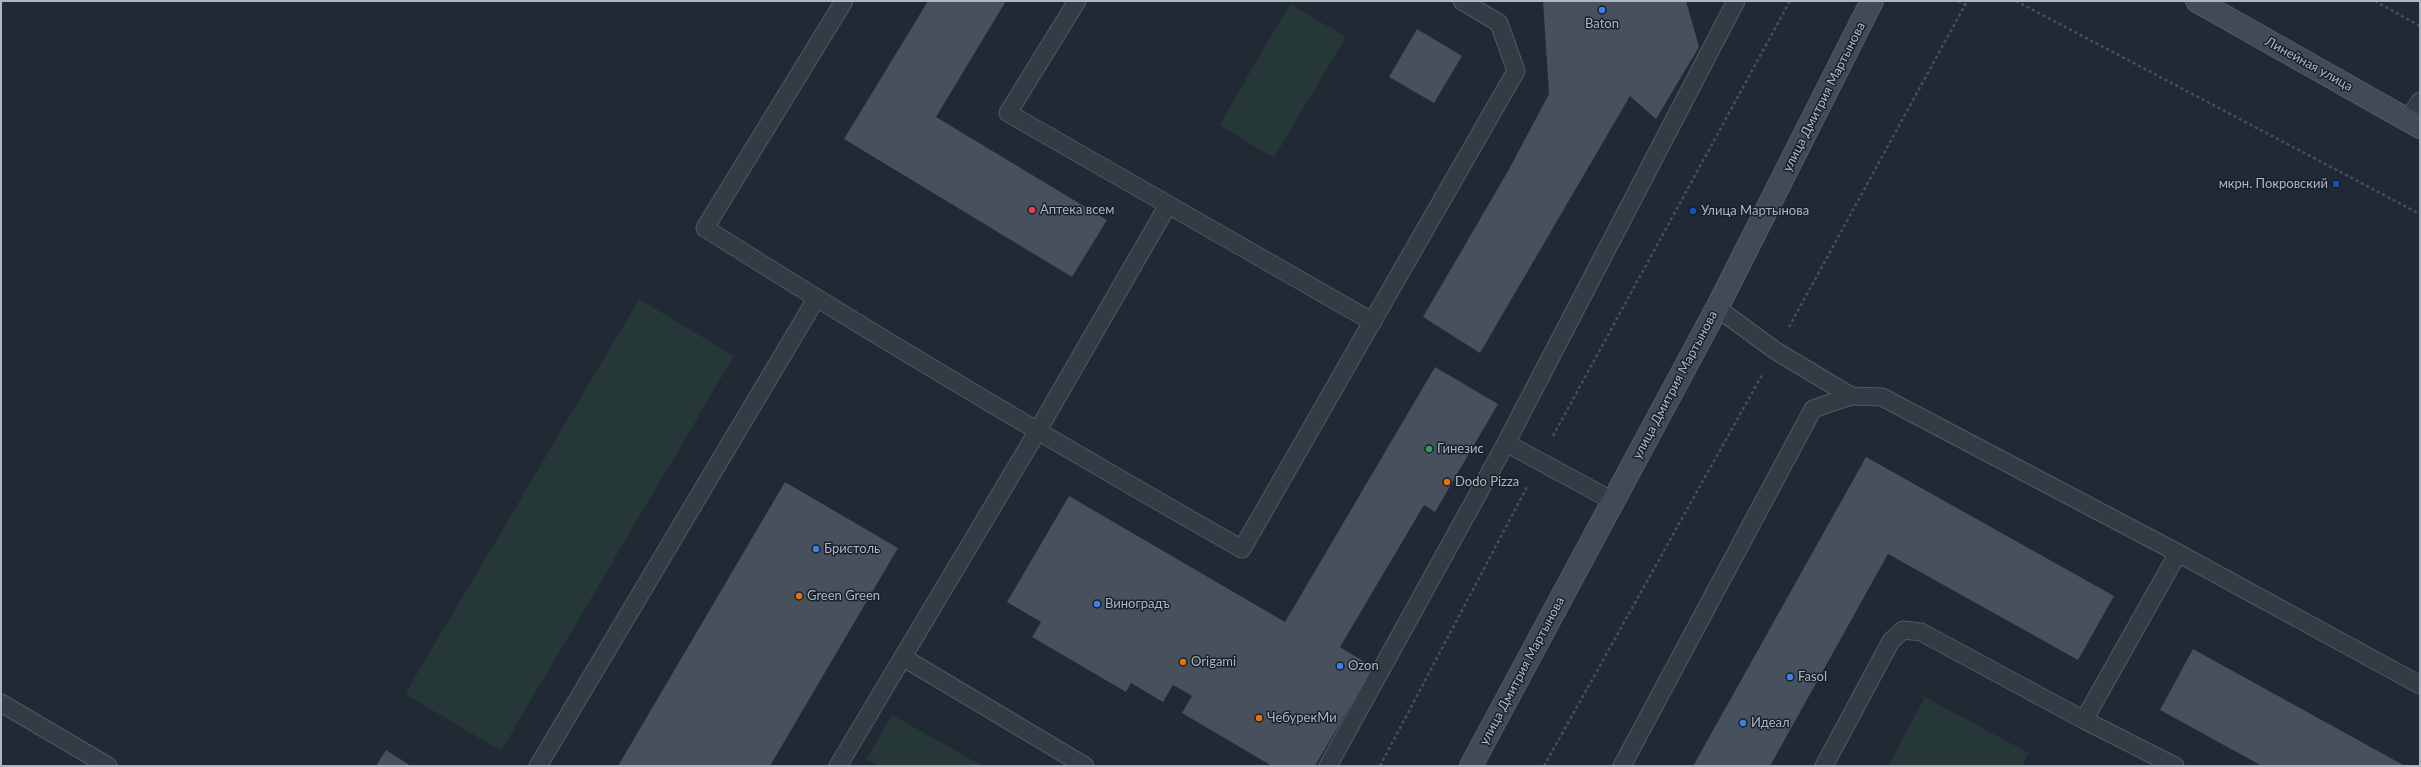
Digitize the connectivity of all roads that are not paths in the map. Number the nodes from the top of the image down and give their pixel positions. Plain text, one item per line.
1 (844, 1) edge
2 (1077, 1) edge
3 (1462, 1) edge
4 (1736, 1) edge
5 (1872, 1) edge
6 (2197, 1) edge
7 (2420, 101) edge
8 (2414, 124) edge
9 (1168, 205) junction
10 (816, 299) junction
11 (1717, 308) junction
12 (1373, 322) junction
13 (1851, 396) junction
14 (1037, 432) junction
15 (1506, 443) junction
16 (1613, 501) junction
17 (2178, 553) junction
18 (904, 658) junction
19 (2420, 685) edge
20 (1, 703) edge
21 (2084, 720) junction
22 (108, 766) edge
23 (538, 766) edge
24 (838, 766) edge
25 (1085, 766) edge
26 (1328, 766) edge
27 (1471, 766) edge
28 (1622, 766) edge
29 (1824, 766) edge
30 (2175, 766) edge

1 - 10 lane
2 - 9 lane
3 - 12 lane
4 - 15 lane
5 - 11 street, улица Дмитрия Мартынова
6 - 8 street, Линейная улица
7 - 8 lane
9 - 12 lane
9 - 14 lane
10 - 14 lane
10 - 23 lane
11 - 13 lane
11 - 16 street, улица Дмитрия Мартынова
12 - 14 lane
13 - 17 lane
13 - 28 lane
14 - 18 lane
15 - 16 lane
15 - 26 lane
16 - 27 street, улица Дмитрия Мартынова
17 - 19 lane
17 - 21 lane
18 - 24 lane
18 - 25 lane
20 - 22 lane
21 - 29 lane
21 - 30 lane

